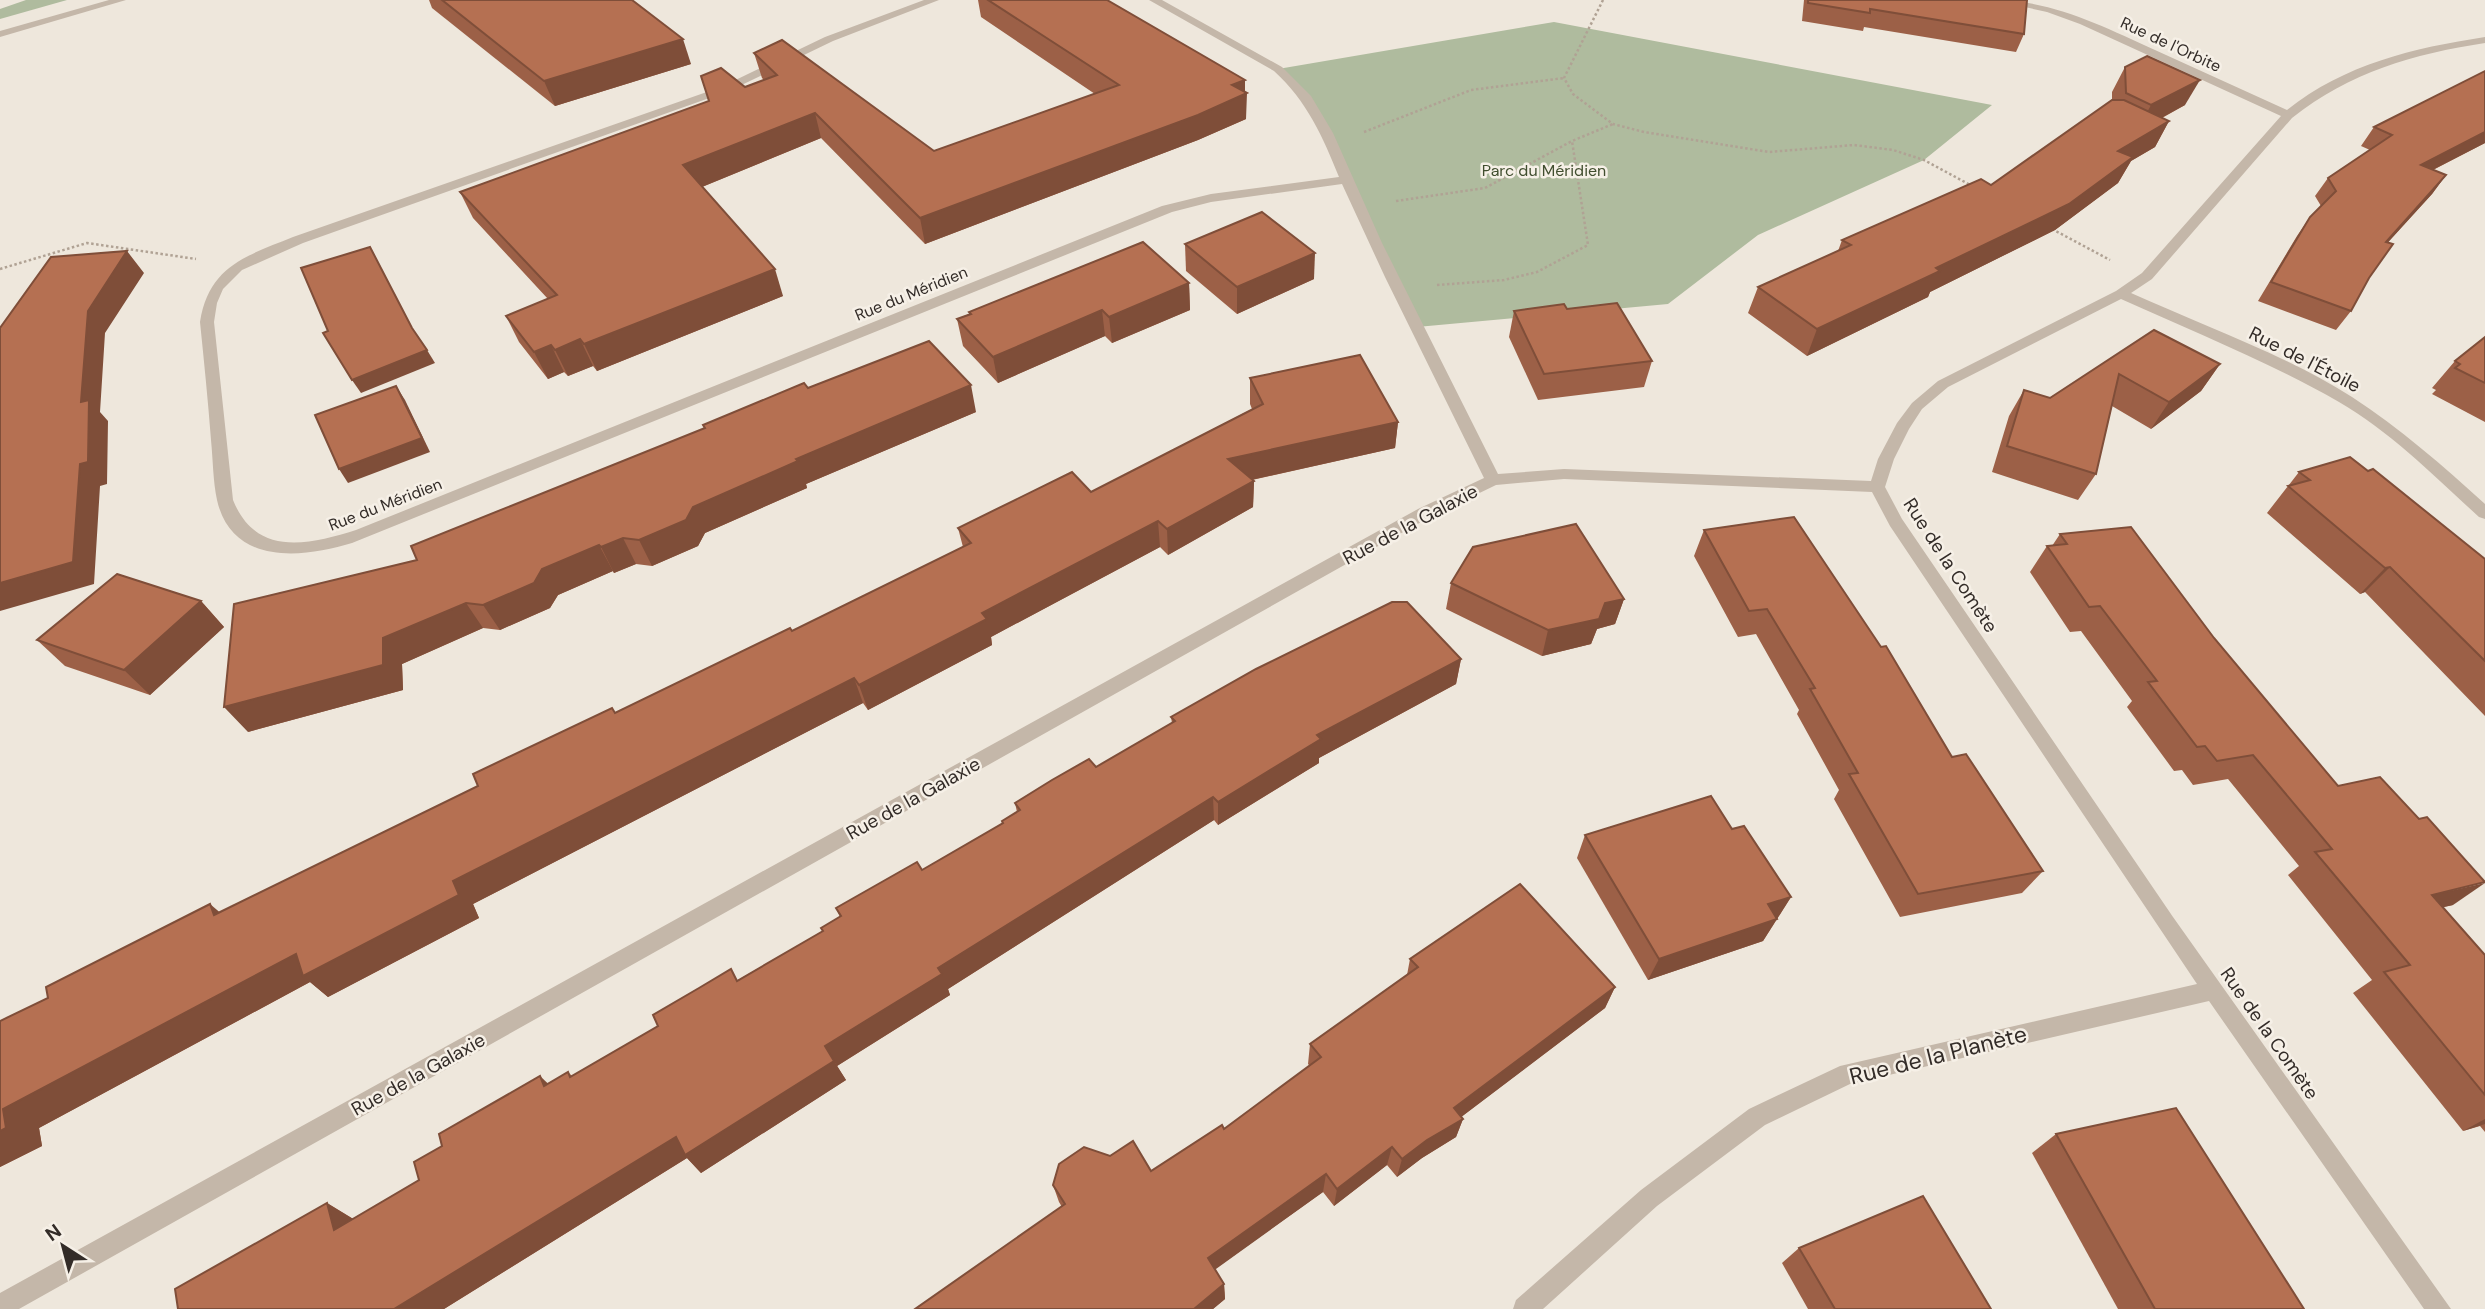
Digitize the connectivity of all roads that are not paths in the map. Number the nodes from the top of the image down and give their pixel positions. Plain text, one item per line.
1 (121, 0) edge
2 (934, 0) edge
3 (1154, 0) edge
4 (1997, 0) edge
5 (0, 34) edge
6 (2485, 40) edge
7 (2288, 115) junction
8 (1347, 180) junction
9 (2121, 294) junction
10 (1493, 481) junction
11 (1877, 487) junction
12 (2485, 513) edge
13 (2214, 990) junction
14 (0, 1306) edge
15 (1525, 1309) edge
16 (2439, 1309) edge

1 - 5 street
2 - 8 street, Rue du Méridien
3 - 8 street
4 - 7 street, Rue de l'Orbite
6 - 7 street
7 - 9 street
8 - 10 street
9 - 11 street
9 - 12 street, Rue de l'Étoile
10 - 11 street, Rue de la Galaxie
10 - 14 street, Rue de la Galaxie
11 - 13 street, Rue de la Comète
13 - 15 street, Rue de la Planète
13 - 16 street, Rue de la Comète

